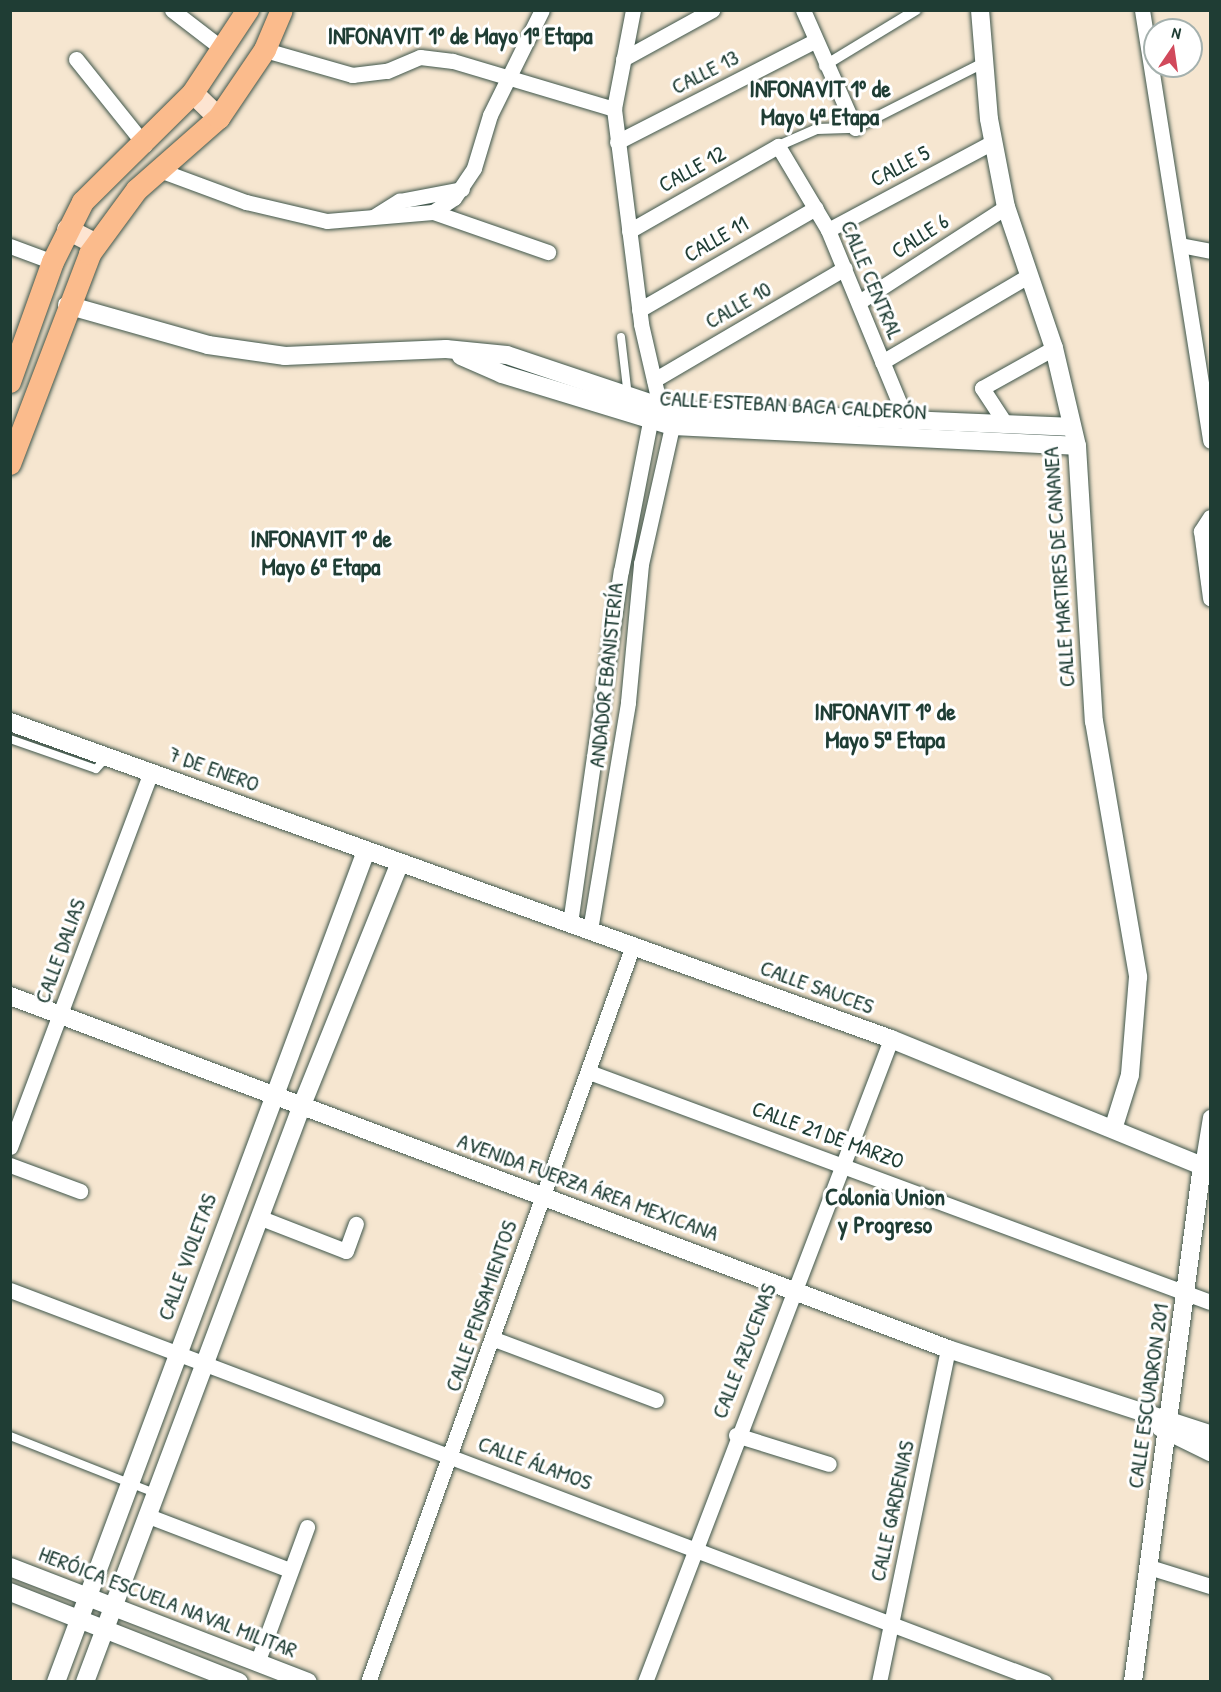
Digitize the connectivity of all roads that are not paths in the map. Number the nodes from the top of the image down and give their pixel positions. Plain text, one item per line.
1 (172, 10) edge
2 (248, 10) edge
3 (282, 10) edge
4 (542, 10) edge
5 (633, 10) edge
6 (712, 10) edge
7 (803, 10) edge
8 (916, 10) edge
9 (980, 10) edge
10 (1142, 10) edge
11 (814, 41) junction
12 (224, 50) junction
13 (266, 50) junction
14 (623, 58) junction
15 (76, 59) dead end
16 (983, 63) junction
17 (824, 66) junction
18 (510, 78) junction
19 (193, 93) junction
20 (614, 109) junction
21 (219, 118) junction
22 (855, 128) junction
23 (617, 142) junction
24 (993, 142) junction
25 (145, 145) junction
26 (778, 146) junction
27 (162, 171) junction
28 (462, 189) junction
29 (816, 207) junction
30 (1006, 207) junction
31 (433, 212) junction
32 (369, 220) junction
33 (67, 229) junction
34 (828, 230) junction
35 (629, 231) junction
36 (96, 244) junction
37 (1180, 245) junction
38 (10, 246) edge
39 (1210, 251) edge
40 (548, 252) dead end
41 (53, 262) junction
42 (845, 268) junction
43 (1028, 276) junction
44 (859, 302) junction
45 (67, 305) junction
46 (639, 310) junction
47 (621, 337) dead end
48 (1054, 348) junction
49 (882, 363) junction
50 (654, 380) junction
51 (10, 382) edge
52 (625, 405) junction
53 (904, 418) junction
54 (661, 420) junction
55 (752, 420) junction
56 (1005, 423) junction
57 (1072, 427) junction
58 (912, 436) junction
59 (1210, 441) edge
60 (1077, 446) junction
61 (10, 464) edge
62 (1210, 517) edge
63 (1210, 598) edge
64 (14, 730) edge
65 (151, 772) junction
66 (366, 851) junction
67 (399, 865) junction
68 (570, 923) junction
69 (590, 930) junction
70 (633, 945) junction
71 (10, 996) edge
72 (60, 1015) junction
73 (891, 1039) junction
74 (589, 1072) junction
75 (273, 1095) junction
76 (302, 1105) junction
77 (1210, 1117) edge
78 (1114, 1126) junction
79 (10, 1147) edge
80 (840, 1163) junction
81 (10, 1165) edge
82 (1206, 1169) edge
83 (80, 1191) dead end
84 (543, 1197) junction
85 (261, 1218) junction
86 (356, 1224) dead end
87 (793, 1288) junction
88 (10, 1290) edge
89 (1186, 1293) junction
90 (1210, 1302) edge
91 (494, 1339) junction
92 (948, 1349) junction
93 (176, 1355) junction
94 (207, 1366) junction
95 (656, 1400) dead end
96 (1169, 1427) junction
97 (1210, 1434) edge
98 (736, 1435) junction
99 (10, 1436) edge
100 (1210, 1452) edge
101 (451, 1457) junction
102 (830, 1464) dead end
103 (131, 1484) junction
104 (159, 1494) junction
105 (151, 1517) junction
106 (307, 1527) dead end
107 (694, 1545) junction
108 (10, 1567) edge
109 (1149, 1568) junction
110 (290, 1570) junction
111 (1210, 1586) edge
112 (10, 1592) edge
113 (88, 1597) junction
114 (114, 1607) junction
115 (81, 1619) junction
116 (892, 1620) junction
117 (104, 1629) junction
118 (257, 1663) junction
119 (1041, 1681) edge
120 (56, 1682) edge
121 (85, 1682) edge
122 (239, 1682) edge
123 (308, 1682) edge
124 (368, 1682) edge
125 (645, 1682) edge
126 (879, 1682) edge
127 (1133, 1682) edge

1 - 12 street
2 - 12 main road
3 - 13 main road
4 - 18 street
5 - 14 street, ANDADOR EBANISTERÍA
6 - 14 street
7 - 11 street
8 - 17 street
9 - 16 street, CALLE MARTIRES DE CANANEA
10 - 37 street
11 - 17 street
11 - 23 street, CALLE 13
12 - 19 main road
13 - 18 street
13 - 21 main road
14 - 20 street, ANDADOR EBANISTERÍA
15 - 25 street
16 - 22 street
16 - 24 street, CALLE MARTIRES DE CANANEA
17 - 22 street
18 - 20 street
18 - 28 street
19 - 21 main road
19 - 25 main road
20 - 23 street, ANDADOR EBANISTERÍA
21 - 27 main road
22 - 26 street
23 - 35 street, ANDADOR EBANISTERÍA
24 - 30 street, CALLE MARTIRES DE CANANEA
24 - 34 street, CALLE 5
25 - 33 main road
26 - 29 street, CALLE CENTRAL
26 - 35 street, CALLE 12
27 - 32 street
27 - 36 main road
28 - 31 street
28 - 32 street
29 - 34 street, CALLE CENTRAL
29 - 46 street, CALLE 11
30 - 43 street, CALLE MARTIRES DE CANANEA
30 - 44 street, CALLE 6
31 - 32 street
31 - 40 street
33 - 36 main road
33 - 41 main road
34 - 42 street, CALLE CENTRAL
35 - 46 street, ANDADOR EBANISTERÍA
36 - 45 main road
37 - 39 street
37 - 59 street
38 - 41 street
41 - 51 main road
42 - 44 street, CALLE CENTRAL
42 - 50 street, CALLE 10
43 - 48 street, CALLE MARTIRES DE CANANEA
43 - 49 street
44 - 49 street, CALLE CENTRAL
45 - 52 street, CALLE ESTEBAN BACA CALDERÓN
45 - 61 main road
46 - 50 street, ANDADOR EBANISTERÍA
47 - 52 lane
48 - 56 street
48 - 57 street, CALLE MARTIRES DE CANANEA
49 - 53 street, CALLE CENTRAL
50 - 54 street, ANDADOR EBANISTERÍA
52 - 54 street, CALLE ESTEBAN BACA CALDERÓN
53 - 55 street, CALLE ESTEBAN BACA CALDERÓN
53 - 56 street, CALLE ESTEBAN BACA CALDERÓN
53 - 58 street, CALLE CENTRAL
54 - 55 street, CALLE ESTEBAN BACA CALDERÓN
54 - 68 street, ANDADOR EBANISTERÍA
54 - 69 street, ANDADOR EBANISTERÍA
55 - 58 street, CALLE ESTEBAN BACA CALDERÓN
56 - 57 street, CALLE ESTEBAN BACA CALDERÓN
57 - 60 street, CALLE MARTIRES DE CANANEA
58 - 60 street, CALLE ESTEBAN BACA CALDERÓN
60 - 78 street, CALLE MARTIRES DE CANANEA
62 - 63 street
64 - 65 street, 7 DE ENERO
65 - 66 street, 7 DE ENERO
65 - 72 street, CALLE DALIAS
66 - 67 street, 7 DE ENERO
66 - 75 street, CALLE VIOLETAS
67 - 68 street, CALLE SAUCES
67 - 76 street
68 - 69 street, CALLE SAUCES
69 - 70 street, CALLE SAUCES
70 - 73 street, CALLE SAUCES
70 - 74 street, CALLE PENSAMIENTOS
71 - 72 street, AVENIDA FUERZA ÁREA MEXICANA
72 - 75 street, AVENIDA FUERZA ÁREA MEXICANA
72 - 79 street, CALLE DALIAS
73 - 78 street, CALLE SAUCES
73 - 80 street, CALLE AZUCENAS
74 - 80 street, CALLE 21 DE MARZO
74 - 84 street, CALLE PENSAMIENTOS
75 - 76 street, AVENIDA FUERZA ÁREA MEXICANA
75 - 93 street, CALLE VIOLETAS
76 - 84 street, AVENIDA FUERZA ÁREA MEXICANA
76 - 85 street
77 - 82 street, CALLE ESCUADRON 201
78 - 82 street, CALLE SAUCES
80 - 87 street, CALLE AZUCENAS
80 - 89 street, CALLE 21 DE MARZO
81 - 83 street
82 - 89 street, CALLE ESCUADRON 201
84 - 87 street, AVENIDA FUERZA ÁREA MEXICANA
84 - 91 street, CALLE PENSAMIENTOS
85 - 86 street
85 - 94 street
87 - 92 street, AVENIDA FUERZA ÁREA MEXICANA
87 - 98 street, CALLE AZUCENAS
88 - 93 street, CALLE ÁLAMOS
89 - 90 street, CALLE 21 DE MARZO
89 - 96 street, CALLE ESCUADRON 201
91 - 95 street
91 - 101 street, CALLE PENSAMIENTOS
92 - 96 street, AVENIDA FUERZA ÁREA MEXICANA
92 - 116 street, CALLE GARDENIAS
93 - 94 street, CALLE ÁLAMOS
93 - 103 street, CALLE VIOLETAS
94 - 101 street, CALLE ÁLAMOS
94 - 104 street
96 - 97 street, AVENIDA FUERZA ÁREA MEXICANA
96 - 100 street, AVENIDA FUERZA ÁREA MEXICANA
96 - 109 street, CALLE ESCUADRON 201
98 - 102 street
98 - 107 street, CALLE AZUCENAS
99 - 103 lane
101 - 107 street, CALLE ÁLAMOS
101 - 124 street, CALLE PENSAMIENTOS
103 - 104 lane
103 - 113 street, CALLE VIOLETAS
104 - 105 street
105 - 110 street
105 - 114 street
106 - 110 street
107 - 116 street, CALLE ÁLAMOS
107 - 125 street, CALLE AZUCENAS
108 - 113 street, HERÓICA ESCUELA NAVAL MILITAR
109 - 111 street
109 - 127 street, CALLE ESCUADRON 201
110 - 118 street
112 - 115 street
113 - 114 street, HERÓICA ESCUELA NAVAL MILITAR
113 - 115 street, CALLE VIOLETAS
114 - 117 street
114 - 118 street, HERÓICA ESCUELA NAVAL MILITAR
115 - 117 street
115 - 120 street, CALLE VIOLETAS
116 - 119 street, CALLE ÁLAMOS
116 - 126 street, CALLE GARDENIAS
117 - 121 street
117 - 122 street
118 - 123 street, HERÓICA ESCUELA NAVAL MILITAR

